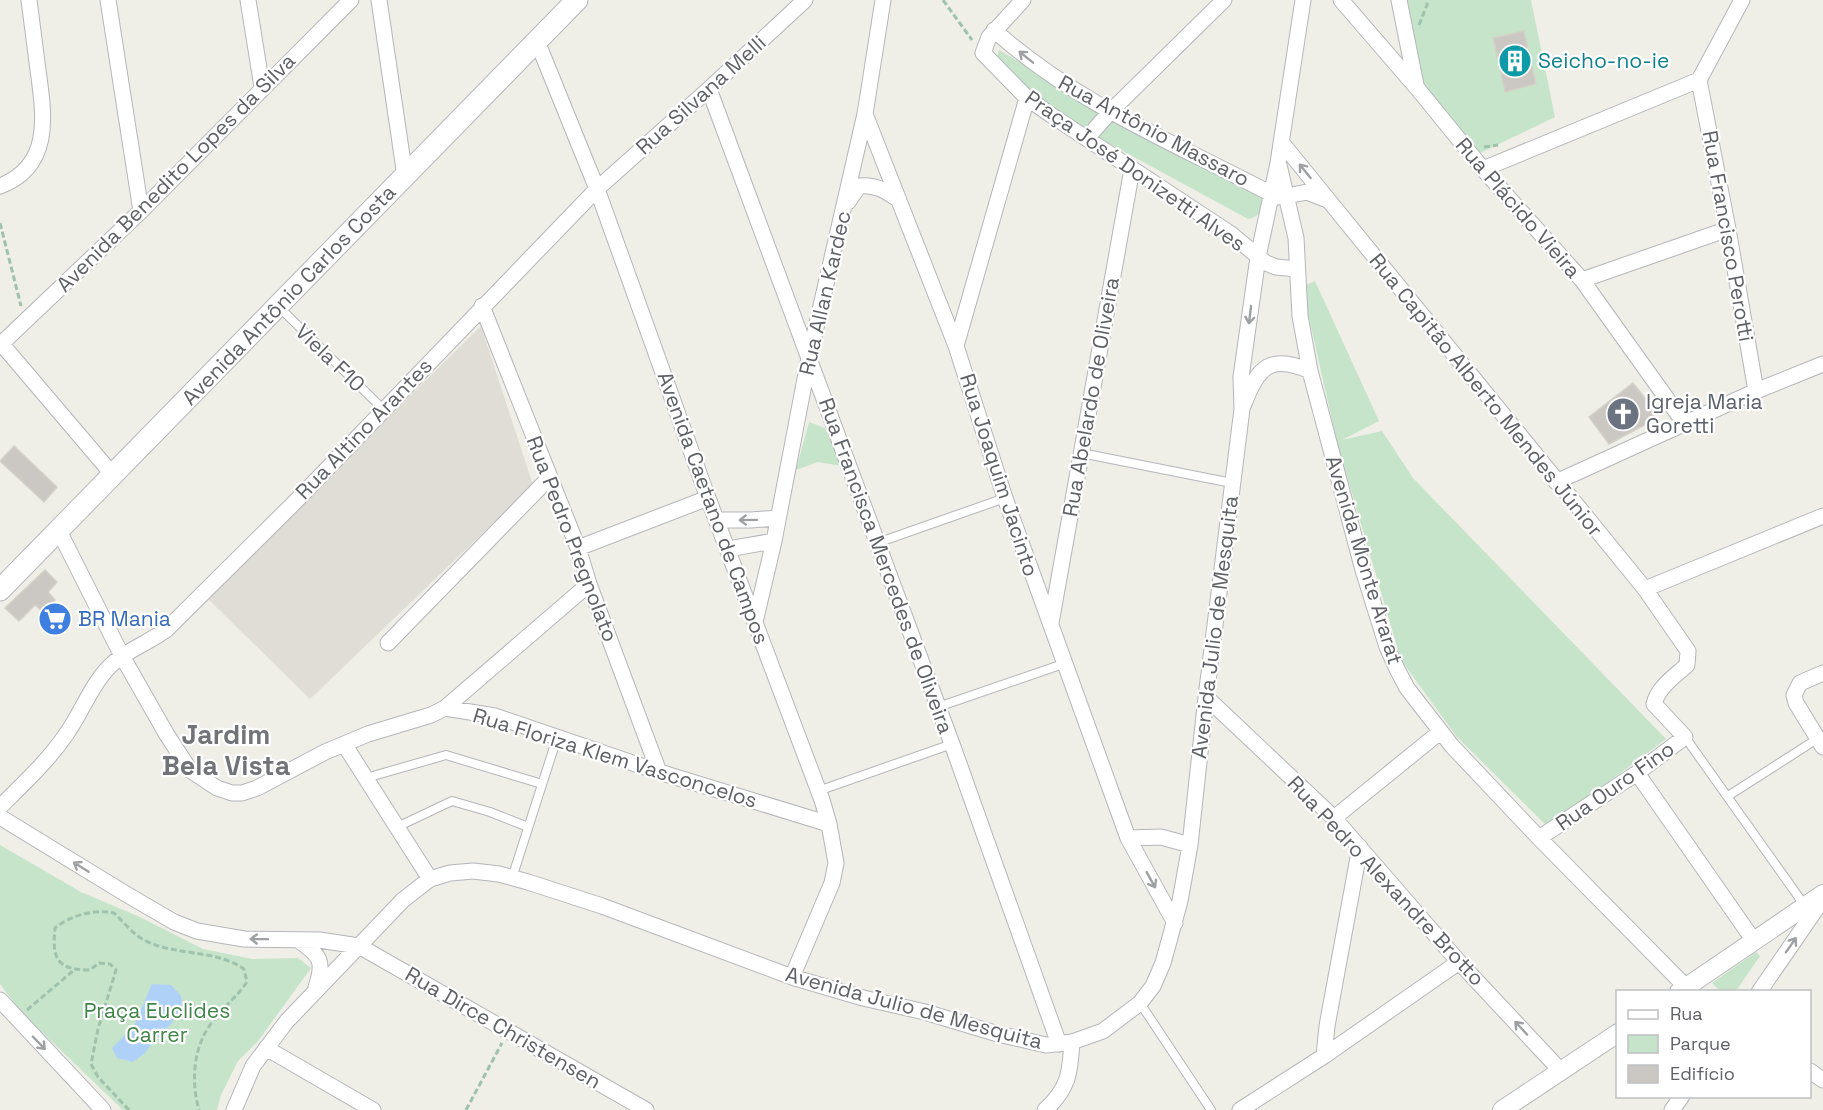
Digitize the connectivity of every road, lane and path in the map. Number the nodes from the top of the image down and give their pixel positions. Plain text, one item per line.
1 (29, 0) edge
2 (108, 0) edge
3 (248, 0) edge
4 (351, 0) edge
5 (379, 0) edge
6 (578, 0) edge
7 (805, 0) edge
8 (883, 0) edge
9 (943, 0) edge
10 (1023, 0) edge
11 (1224, 0) edge
12 (1303, 0) edge
13 (1341, 0) edge
14 (1399, 0) edge
15 (1427, 0) edge
16 (1742, 0) edge
17 (1414, 22) dead end
18 (994, 30) junction
19 (537, 41) junction
20 (983, 53) junction
21 (1699, 80) junction
22 (262, 87) junction
23 (1417, 88) junction
24 (709, 89) junction
25 (1027, 98) junction
26 (1110, 112) junction
27 (865, 114) junction
28 (1087, 138) junction
29 (1282, 143) junction
30 (1502, 145) dead end
31 (1479, 148) dead end
32 (1278, 162) junction
33 (1132, 169) junction
34 (1483, 170) junction
35 (405, 176) junction
36 (0, 186) edge
37 (597, 189) junction
38 (1270, 194) junction
39 (899, 200) junction
40 (1288, 200) junction
41 (1328, 200) junction
42 (141, 211) junction
43 (843, 211) junction
44 (0, 223) edge
45 (1264, 224) junction
46 (1294, 227) junction
47 (1728, 229) junction
48 (1258, 257) junction
49 (1298, 269) junction
50 (1582, 280) junction
51 (278, 306) junction
52 (482, 306) junction
53 (25, 322) junction
54 (1, 344) edge
55 (956, 346) junction
56 (809, 358) junction
57 (1823, 364) edge
58 (1310, 371) junction
59 (1756, 391) junction
60 (383, 409) junction
61 (1242, 409) junction
62 (1685, 424) junction
63 (1081, 453) junction
64 (113, 475) junction
65 (550, 477) junction
66 (1556, 482) junction
67 (1232, 483) junction
68 (708, 498) junction
69 (1005, 498) junction
70 (1823, 516) edge
71 (778, 518) junction
72 (717, 520) junction
73 (59, 531) junction
74 (774, 541) junction
75 (877, 543) junction
76 (578, 548) junction
77 (728, 549) junction
78 (589, 584) junction
79 (1645, 589) junction
80 (0, 590) edge
81 (755, 621) junction
82 (1050, 626) junction
83 (388, 643) dead end
84 (122, 656) junction
85 (1066, 663) junction
86 (1823, 674) edge
87 (1206, 697) junction
88 (938, 707) junction
89 (445, 708) junction
90 (1440, 732) junction
91 (1684, 737) junction
92 (557, 738) junction
93 (1820, 743) edge
94 (344, 744) junction
95 (952, 744) junction
96 (659, 772) junction
97 (1637, 773) junction
98 (366, 778) junction
99 (542, 784) junction
100 (819, 791) junction
101 (1728, 796) junction
102 (0, 807) edge
103 (0, 817) edge
104 (1334, 818) junction
105 (829, 825) junction
106 (397, 827) junction
107 (528, 827) junction
108 (1128, 838) junction
109 (1539, 838) junction
110 (1191, 845) junction
111 (1359, 847) junction
112 (512, 878) junction
113 (430, 879) junction
114 (1823, 896) edge
115 (1806, 908) junction
116 (1174, 923) junction
117 (298, 940) junction
118 (1754, 941) junction
119 (359, 946) junction
120 (1459, 962) junction
121 (74, 970) junction
122 (792, 977) junction
123 (315, 990) junction
124 (1685, 990) edge
125 (1760, 990) edge
126 (0, 1000) edge
127 (1140, 1003) junction
128 (17, 1019) junction
129 (508, 1031) junction
130 (1616, 1034) edge
131 (1066, 1043) junction
132 (266, 1048) junction
133 (1324, 1056) junction
134 (1561, 1071) junction
135 (103, 1110) edge
136 (129, 1110) edge
137 (199, 1110) edge
138 (234, 1110) edge
139 (373, 1110) edge
140 (466, 1110) edge
141 (646, 1110) edge
142 (1045, 1110) edge
143 (1211, 1110) edge
144 (1240, 1110) edge
145 (1502, 1110) edge

1 - 36 street
2 - 42 street
3 - 22 street
4 - 22 street, Avenida Benedito Lopes da Silva
5 - 35 street
6 - 19 main road, Avenida Antônio Carlos Costa
7 - 24 street, Rua Silvana Melli
8 - 27 street, Rua Allan Kardec
9 - 20 path
10 - 18 street
11 - 26 street
12 - 29 street, Avenida Julio de Mesquita
13 - 23 street, Rua Plácido Vieira
14 - 23 street
15 - 17 path
16 - 21 street
18 - 20 street
26 -> 18 street, Rua Antônio Massaro
19 - 35 main road, Avenida Antônio Carlos Costa
19 - 37 street, Avenida Caetano de Campos
20 - 25 street, Praça José Donizetti Alves
21 - 34 street
21 - 47 street, Rua Francisco Perotti
22 - 42 street, Avenida Benedito Lopes da Silva
23 - 34 street, Rua Plácido Vieira
24 - 37 street, Rua Silvana Melli
24 - 56 street, Rua Francisca Mercedes de Oliveira
25 - 28 street, Praça José Donizetti Alves
25 - 55 street
26 - 28 street
26 - 38 street, Rua Antônio Massaro
27 - 39 street, Rua Joaquim Jacinto
27 - 43 street, Rua Allan Kardec
28 - 33 street, Praça José Donizetti Alves
29 - 32 street, Avenida Julio de Mesquita
41 -> 29 street, Rua Capitão Alberto Mendes Júnior
30 - 31 path
32 - 38 street, Avenida Julio de Mesquita
32 - 40 street, Avenida Monte Ararat
33 - 48 street, Praça José Donizetti Alves
33 - 63 street, Rua Abelardo de Oliveira
34 - 50 street, Rua Plácido Vieira
35 - 51 main road, Avenida Antônio Carlos Costa
37 - 52 street, Rua Altino Arantes
37 - 68 street, Avenida Caetano de Campos
38 - 40 street, Rua Antônio Massaro
38 - 45 street, Avenida Julio de Mesquita
39 - 43 street
39 - 55 street, Rua Joaquim Jacinto
40 - 41 street
40 - 46 street, Avenida Monte Ararat
41 - 66 street, Rua Capitão Alberto Mendes Júnior
42 - 53 street, Avenida Benedito Lopes da Silva
43 - 56 street, Rua Allan Kardec
44 - 53 path
45 - 46 street
45 - 48 street, Avenida Julio de Mesquita
46 - 49 street, Avenida Monte Ararat
47 - 50 street
47 - 59 street, Rua Francisco Perotti
48 - 49 street, Praça José Donizetti Alves
48 -> 61 street, Avenida Julio de Mesquita
49 - 58 street, Avenida Monte Ararat
50 - 62 street, Rua Plácido Vieira
51 - 60 lane, Viela F10
51 - 64 main road, Avenida Antônio Carlos Costa
52 - 60 street, Rua Altino Arantes
52 - 65 street, Rua Pedro Pregnolato
53 - 54 street, Avenida Benedito Lopes da Silva
54 - 64 street
55 - 69 street, Rua Joaquim Jacinto
56 - 71 street, Rua Allan Kardec
56 - 75 street, Rua Francisca Mercedes de Oliveira
57 - 59 street
58 - 61 street, Avenida Julio de Mesquita
58 - 90 street, Avenida Monte Ararat
59 - 62 street
60 - 84 street, Rua Altino Arantes
61 - 67 street, Avenida Julio de Mesquita
62 - 66 street
63 - 67 lane
63 - 82 street, Rua Abelardo de Oliveira
64 - 73 main road, Avenida Antônio Carlos Costa
65 - 76 street, Rua Pedro Pregnolato
65 - 83 street
66 - 79 street, Rua Capitão Alberto Mendes Júnior
67 - 87 street, Avenida Julio de Mesquita
68 - 72 street, Avenida Caetano de Campos
68 - 76 street
69 - 75 lane
69 - 82 street, Rua Joaquim Jacinto
70 - 79 street
71 -> 72 street
71 - 74 street, Rua Allan Kardec
72 - 77 street, Avenida Caetano de Campos
73 - 80 main road, Avenida Antônio Carlos Costa
73 - 84 street, Rua Floriza Klem Vasconcelos
74 - 77 street
74 - 81 street, Rua Allan Kardec
75 - 88 street, Rua Francisca Mercedes de Oliveira
76 - 78 street, Rua Pedro Pregnolato
77 - 81 street, Avenida Caetano de Campos
78 - 89 street
78 - 96 street, Rua Pedro Pregnolato
79 - 91 street, Rua Ouro Fino
81 - 100 street, Avenida Caetano de Campos
82 - 85 street, Rua Joaquim Jacinto
84 - 94 street, Rua Floriza Klem Vasconcelos
84 - 102 street, Rua Altino Arantes
85 - 88 lane
85 - 108 street, Rua Joaquim Jacinto
86 - 93 street
87 - 104 street, Rua Pedro Alexandre Brotto
87 - 110 street, Avenida Julio de Mesquita
88 - 95 street, Rua Francisca Mercedes de Oliveira
89 - 92 street, Rua Floriza Klem Vasconcelos
89 - 94 street, Rua Floriza Klem Vasconcelos
90 - 104 street
90 - 109 street, Avenida Monte Ararat
91 - 97 street, Rua Ouro Fino
91 - 101 lane
92 - 96 street, Rua Floriza Klem Vasconcelos
92 - 99 lane
93 - 101 lane
94 - 98 street
95 - 100 lane
95 - 131 street, Rua Francisca Mercedes de Oliveira
96 - 105 street, Rua Floriza Klem Vasconcelos
97 - 109 street, Rua Ouro Fino
97 - 118 street
98 - 99 lane
98 - 106 street
99 - 107 lane
100 - 105 street, Avenida Caetano de Campos
101 - 115 lane
117 -> 103 street
104 - 111 street, Rua Pedro Alexandre Brotto
105 - 122 street, Avenida Caetano de Campos
106 - 107 lane
106 - 113 street
107 - 112 lane
108 - 110 street
108 -> 116 street, Rua Joaquim Jacinto
109 - 124 street, Avenida Monte Ararat
110 - 116 street, Avenida Julio de Mesquita
111 - 120 street, Rua Pedro Alexandre Brotto
111 - 133 street
112 - 113 street, Avenida Julio de Mesquita
112 - 122 street, Avenida Julio de Mesquita
113 - 119 street, Avenida Julio de Mesquita
114 - 115 street
125 -> 114 street
115 - 118 street
116 - 127 street, Avenida Julio de Mesquita
117 - 119 street
117 - 123 street
118 - 124 street
119 - 123 street, Avenida Julio de Mesquita
119 - 129 street, Rua Dirce Christensen
120 - 133 street
134 -> 120 street, Rua Pedro Alexandre Brotto
121 - 128 path
121 - 136 path
121 - 137 path
122 - 131 street, Avenida Julio de Mesquita
123 - 132 street, Avenida Julio de Mesquita
126 - 128 street
127 - 131 street, Avenida Julio de Mesquita
127 - 143 lane
128 -> 135 street
129 - 140 path
129 - 141 street, Rua Dirce Christensen
130 - 134 street
131 - 142 street
132 - 138 street, Avenida Julio de Mesquita
132 - 139 street
133 - 144 street
134 - 145 street

